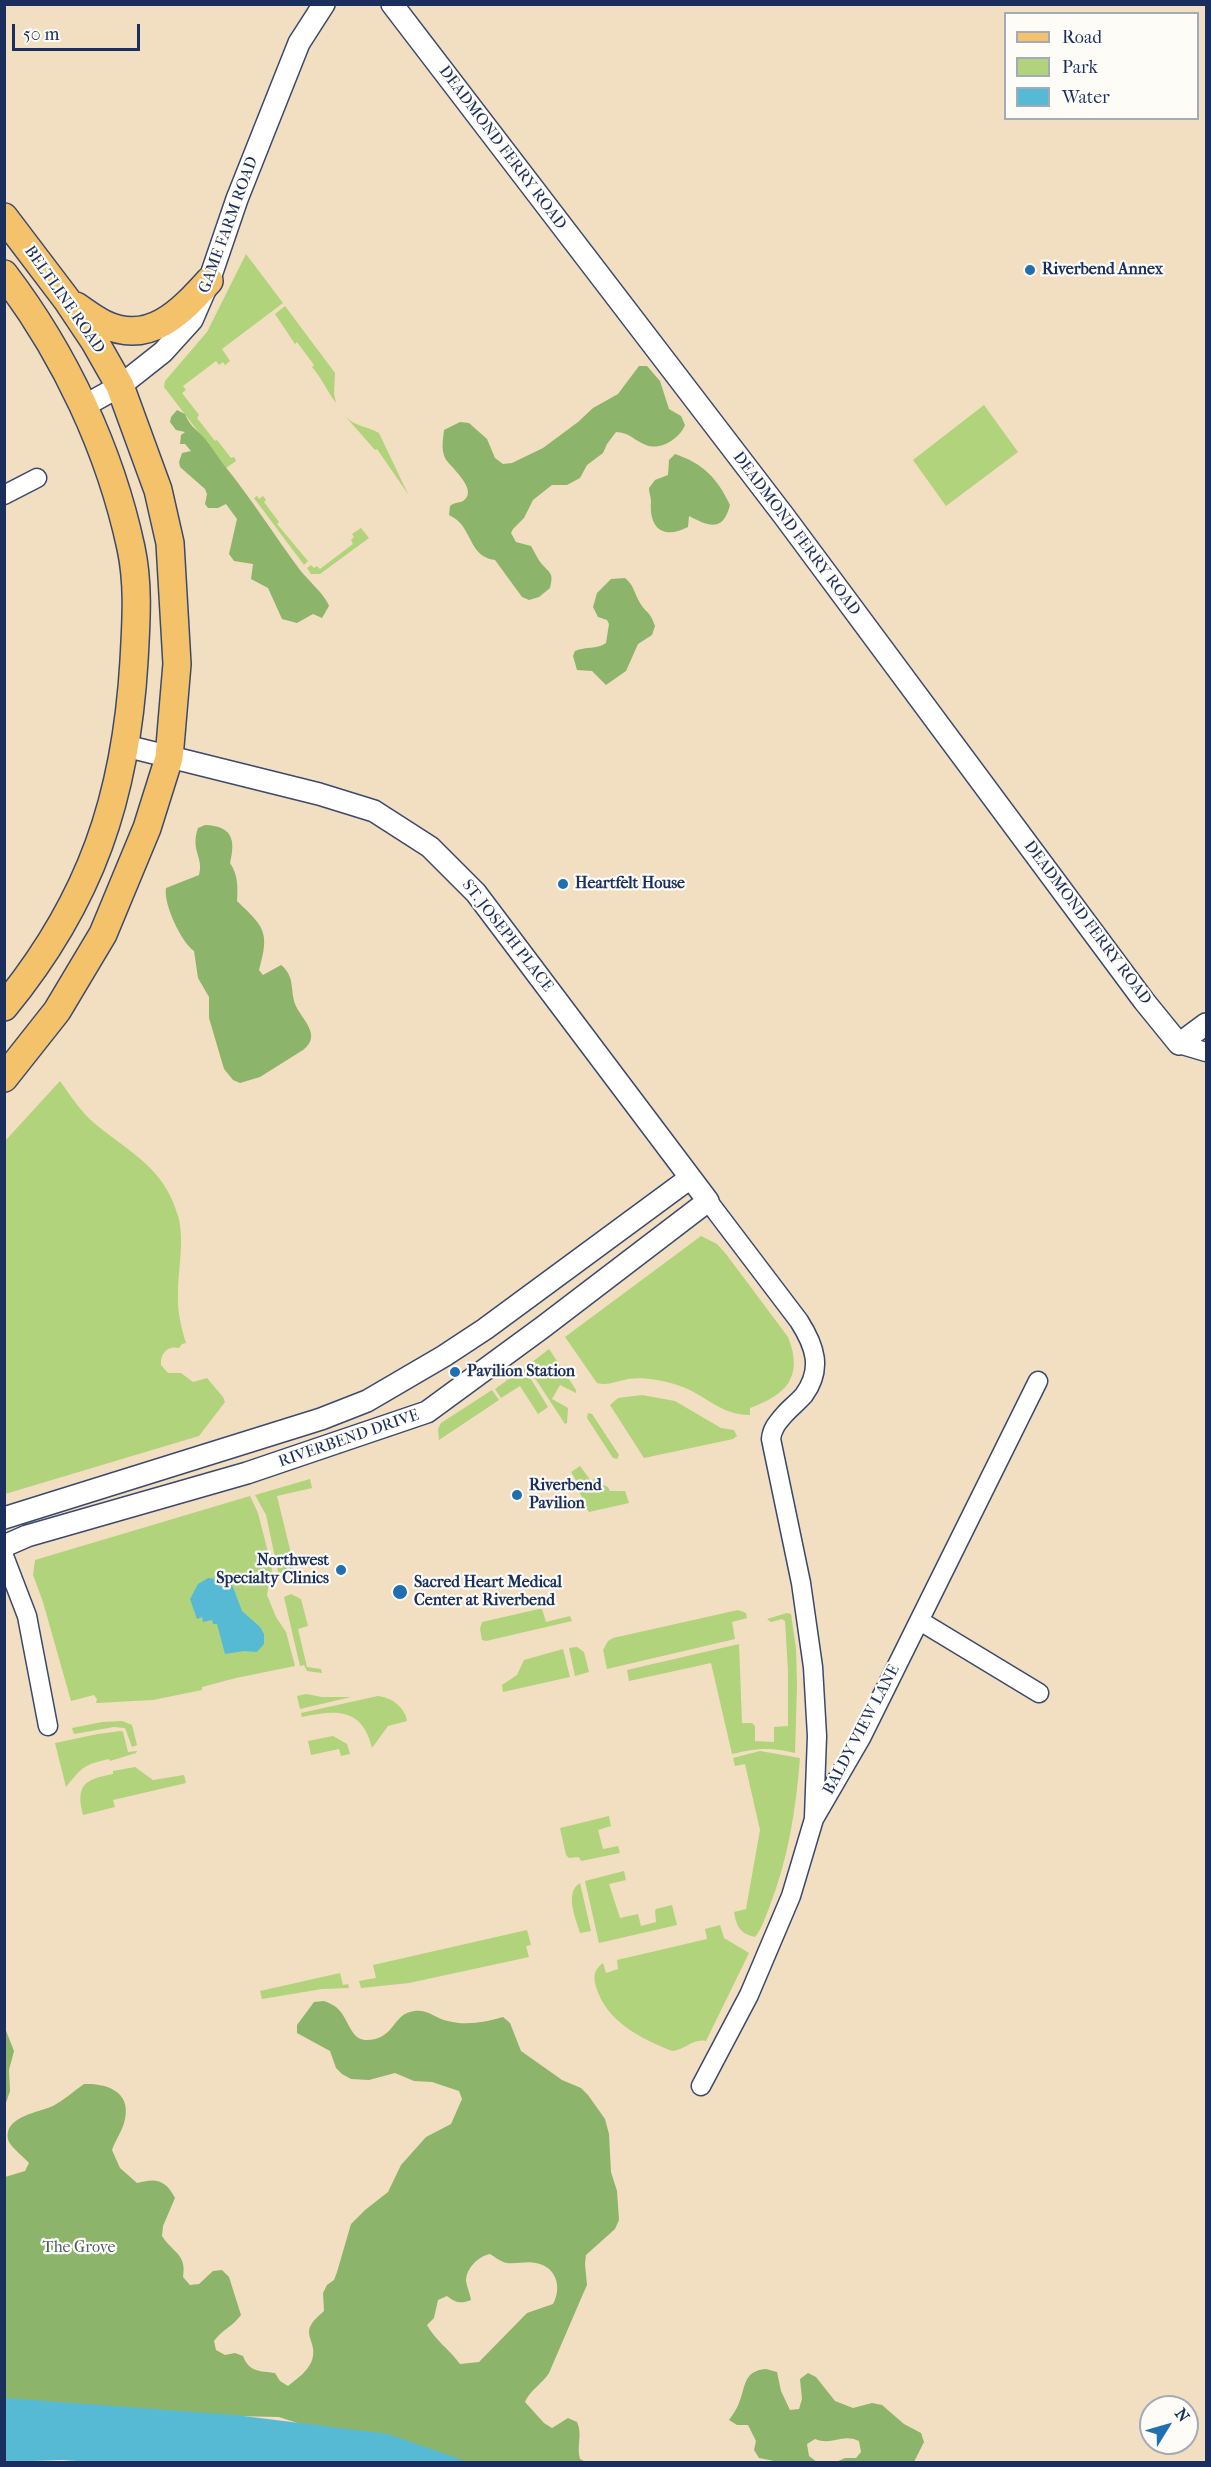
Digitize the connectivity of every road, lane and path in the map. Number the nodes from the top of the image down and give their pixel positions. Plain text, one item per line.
1 (324, 4) edge
2 (392, 4) edge
3 (4, 217) edge
4 (4, 274) edge
5 (209, 281) junction
6 (67, 300) junction
7 (120, 386) junction
8 (84, 406) junction
9 (38, 478) dead end
10 (4, 495) edge
11 (126, 746) junction
12 (169, 758) junction
13 (4, 1007) edge
14 (1206, 1024) edge
15 (1179, 1044) junction
16 (1206, 1052) edge
17 (4, 1078) edge
18 (690, 1178) junction
19 (708, 1201) junction
20 (1038, 1381) dead end
21 (4, 1518) edge
22 (4, 1546) edge
23 (4, 1556) edge
24 (920, 1621) junction
25 (1039, 1693) dead end
26 (48, 1726) dead end
27 (814, 1819) junction
28 (701, 2086) dead end

1 - 5 street, GAME FARM ROAD
2 - 15 street, DEADMOND FERRY ROAD
3 - 6 main road, BELTLINE ROAD
4 - 8 main road, BELTLINE ROAD
5 - 6 main road
5 - 7 street, GAME FARM ROAD
6 - 7 main road, BELTLINE ROAD
7 - 8 street, GAME FARM ROAD
7 - 12 main road, BELTLINE ROAD
8 - 11 main road, BELTLINE ROAD
9 - 10 street
11 - 12 street, ST. JOSEPH PLACE
11 - 13 main road, BELTLINE ROAD
12 - 17 main road, BELTLINE ROAD
12 - 18 street, ST. JOSEPH PLACE
14 - 15 street
15 - 16 street
18 - 19 street, ST. JOSEPH PLACE
18 - 21 street, RIVERBEND DRIVE
19 - 22 street, RIVERBEND DRIVE
19 - 27 street
20 - 24 street, BALDY VIEW LANE
23 - 26 street
24 - 25 street
24 - 27 street, BALDY VIEW LANE
27 - 28 street, BALDY VIEW LANE

